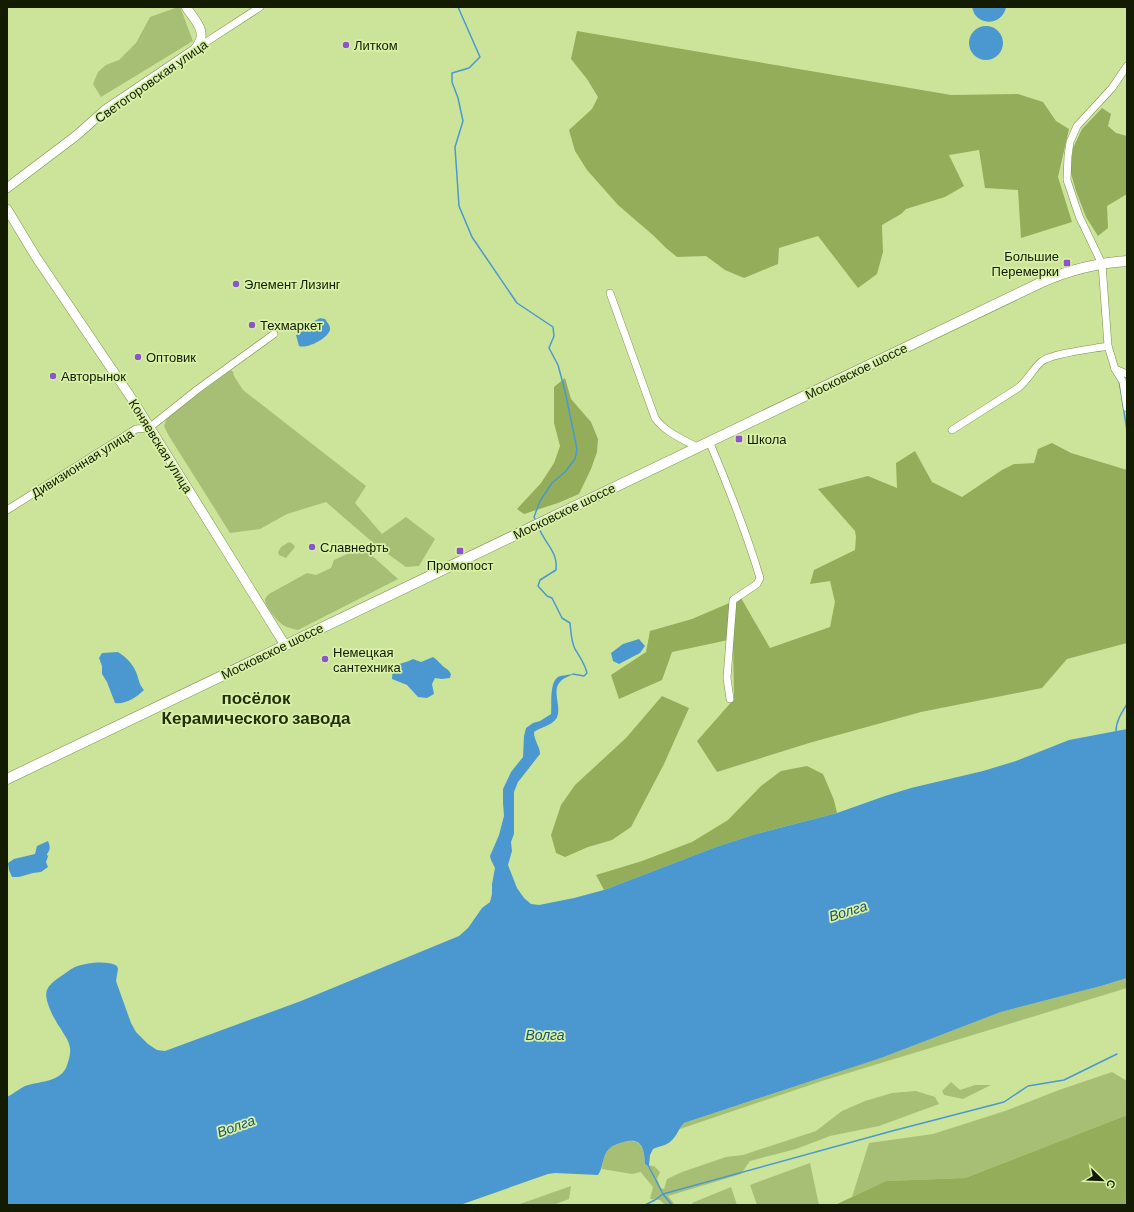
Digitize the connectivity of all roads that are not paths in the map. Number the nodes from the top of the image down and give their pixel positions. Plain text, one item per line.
1 (186, 7) edge
2 (260, 7) edge
3 (194, 50) junction
4 (1127, 66) edge
5 (7, 188) edge
6 (7, 209) edge
7 (1127, 261) edge
8 (1102, 264) junction
9 (610, 293) dead end
10 (274, 334) dead end
11 (1108, 346) junction
12 (1115, 369) junction
13 (1127, 374) edge
14 (1127, 408) edge
15 (149, 428) junction
16 (952, 430) dead end
17 (709, 441) junction
18 (697, 447) junction
19 (7, 510) edge
20 (285, 645) junction
21 (730, 699) dead end
22 (7, 778) edge

1 - 3 street
2 - 3 street, Светогоровская улица
3 - 5 street, Светогоровская улица
4 - 8 street
6 - 15 street, Коняевская улица
7 - 8 main road, Московское шоссе
8 - 11 street
8 - 17 main road, Московское шоссе
9 - 18 street
10 - 15 street, Дивизионная улица
11 - 12 street
11 - 16 street
12 - 13 street
12 - 14 street
15 - 19 street, Дивизионная улица
15 - 20 street, Коняевская улица
17 - 18 main road, Московское шоссе
17 - 21 street
18 - 20 main road, Московское шоссе
20 - 22 main road, Московское шоссе

